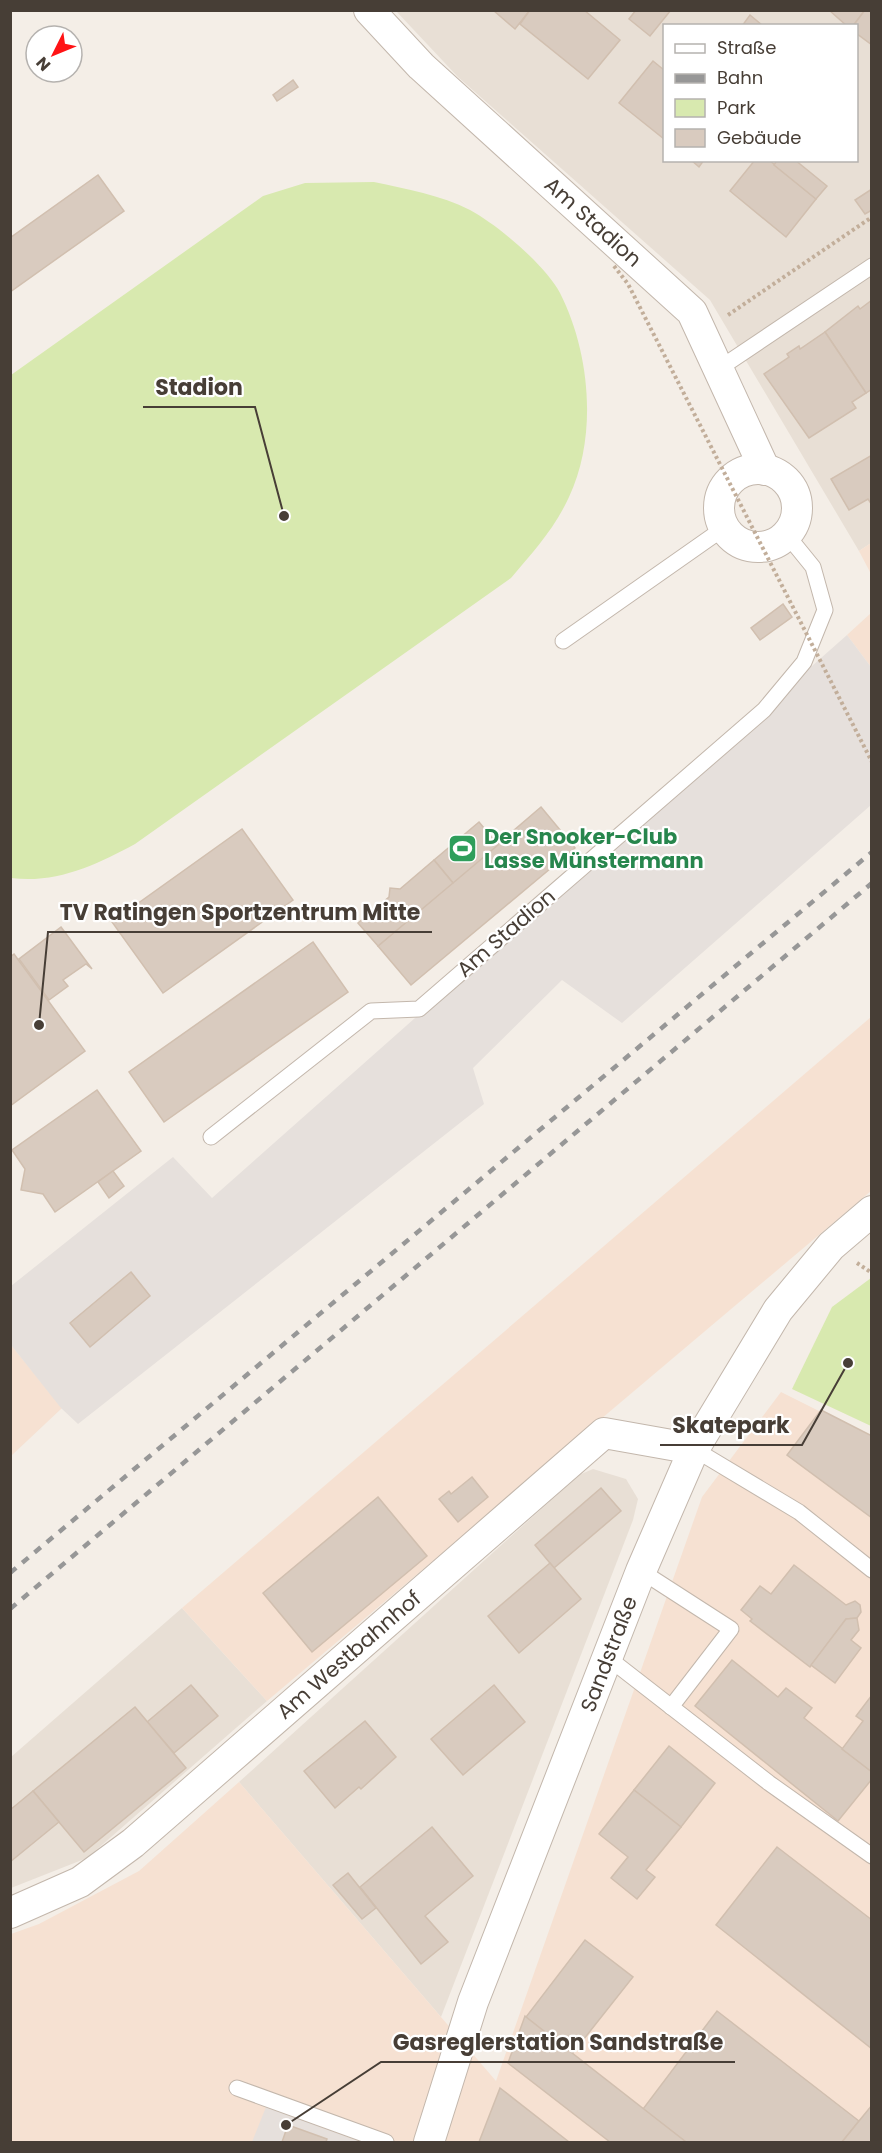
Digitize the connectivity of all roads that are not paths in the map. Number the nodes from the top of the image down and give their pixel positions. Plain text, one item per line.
1 (369, 10) edge
2 (872, 266) edge
3 (720, 368) junction
4 (765, 470) junction
5 (724, 528) junction
6 (786, 535) junction
7 (563, 641) dead end
8 (211, 1137) dead end
9 (872, 1211) edge
10 (694, 1449) junction
11 (872, 1570) edge
12 (641, 1571) junction
13 (607, 1658) junction
14 (671, 1707) junction
15 (872, 1856) edge
16 (10, 1913) edge
17 (237, 2088) dead end
18 (386, 2142) edge
19 (429, 2142) edge

1 - 3 street, Am Stadion
2 - 3 lane
3 - 4 street, Am Stadion
4 - 5 street
4 - 6 street
5 - 6 street
5 - 7 lane
6 - 8 lane, Am Stadion
9 - 10 street, Sandstraße
10 - 11 lane
10 - 12 street, Sandstraße
10 - 16 street, Am Westbahnhof
12 - 13 street, Sandstraße
12 - 14 lane
13 - 14 lane
13 - 19 street, Sandstraße
14 - 15 lane
17 - 18 lane

